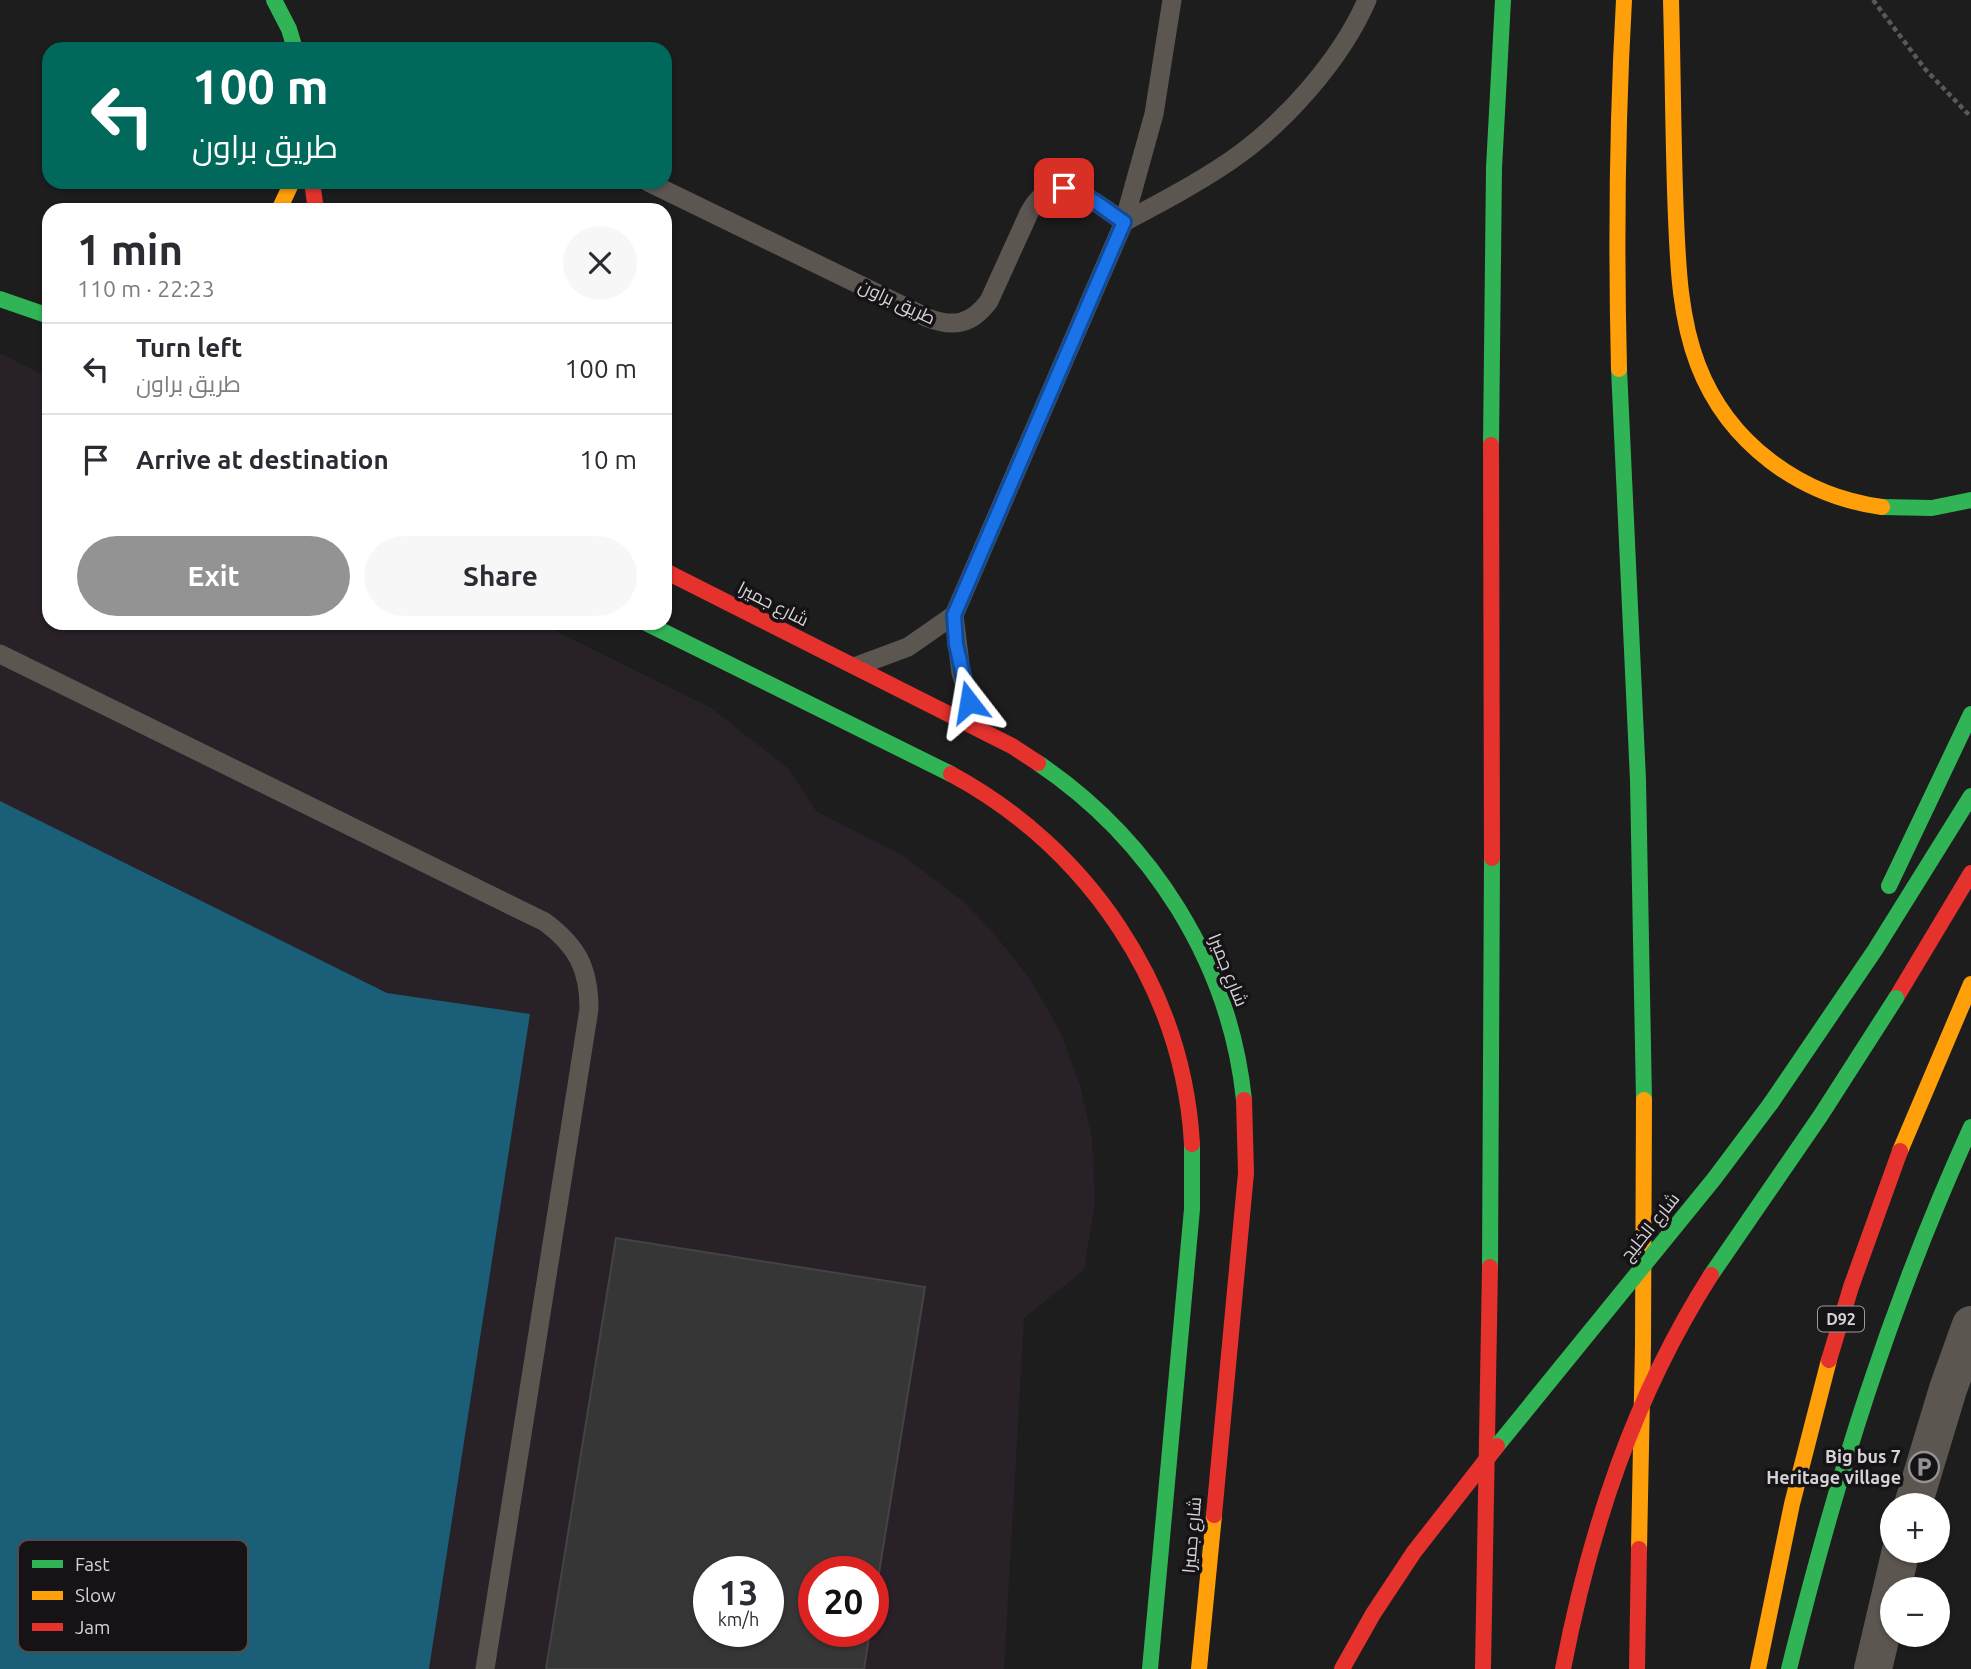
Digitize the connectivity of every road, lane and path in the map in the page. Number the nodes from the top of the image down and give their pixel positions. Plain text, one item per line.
1 (274, 0) edge
2 (1172, 0) edge
3 (1367, 0) edge
4 (1503, 0) edge
5 (1624, 0) edge
6 (1671, 0) edge
7 (1872, 0) edge
8 (303, 24) dead end
9 (295, 42) edge
10 (299, 42) edge
11 (1971, 117) edge
12 (662, 189) edge
13 (1124, 222) junction
14 (0, 299) edge
15 (42, 315) edge
16 (1971, 500) edge
17 (672, 575) edge
18 (954, 615) junction
19 (660, 630) edge
20 (0, 654) edge
21 (855, 667) junction
22 (1971, 714) edge
23 (979, 729) junction
24 (1971, 796) edge
25 (1971, 873) edge
26 (1883, 900) dead end
27 (1871, 925) dead end
28 (1971, 984) edge
29 (1825, 1026) junction
30 (1971, 1127) edge
31 (1971, 1325) edge
32 (1918, 1493) edge
33 (1898, 1563) edge
34 (485, 1669) edge
35 (1150, 1669) edge
36 (1199, 1669) edge
37 (1342, 1669) edge
38 (1483, 1669) edge
39 (1563, 1669) edge
40 (1637, 1669) edge
41 (1758, 1669) edge
42 (1789, 1669) edge
43 (1873, 1669) edge

1 - 9 main road
2 - 13 lane
3 - 13 lane
4 - 38 main road
5 - 40 main road
6 - 16 main road
7 - 11 path
8 - 10 main road
12 - 13 lane, طريق براون
13 - 18 lane
14 - 15 main road
17 - 21 main road, شارع جميرا
18 - 21 lane
18 - 23 lane
19 - 35 main road, شارع جميرا
20 - 34 lane
21 - 23 main road, شارع جميرا
22 - 26 main road
23 - 36 main road, شارع جميرا
24 - 29 main road, شارع الخليج
25 - 39 main road, bridge
27 - 29 main road
28 - 41 main road, D92
29 - 37 main road, شارع الخليج, bridge
30 - 42 main road
31 - 32 street
33 - 43 street

